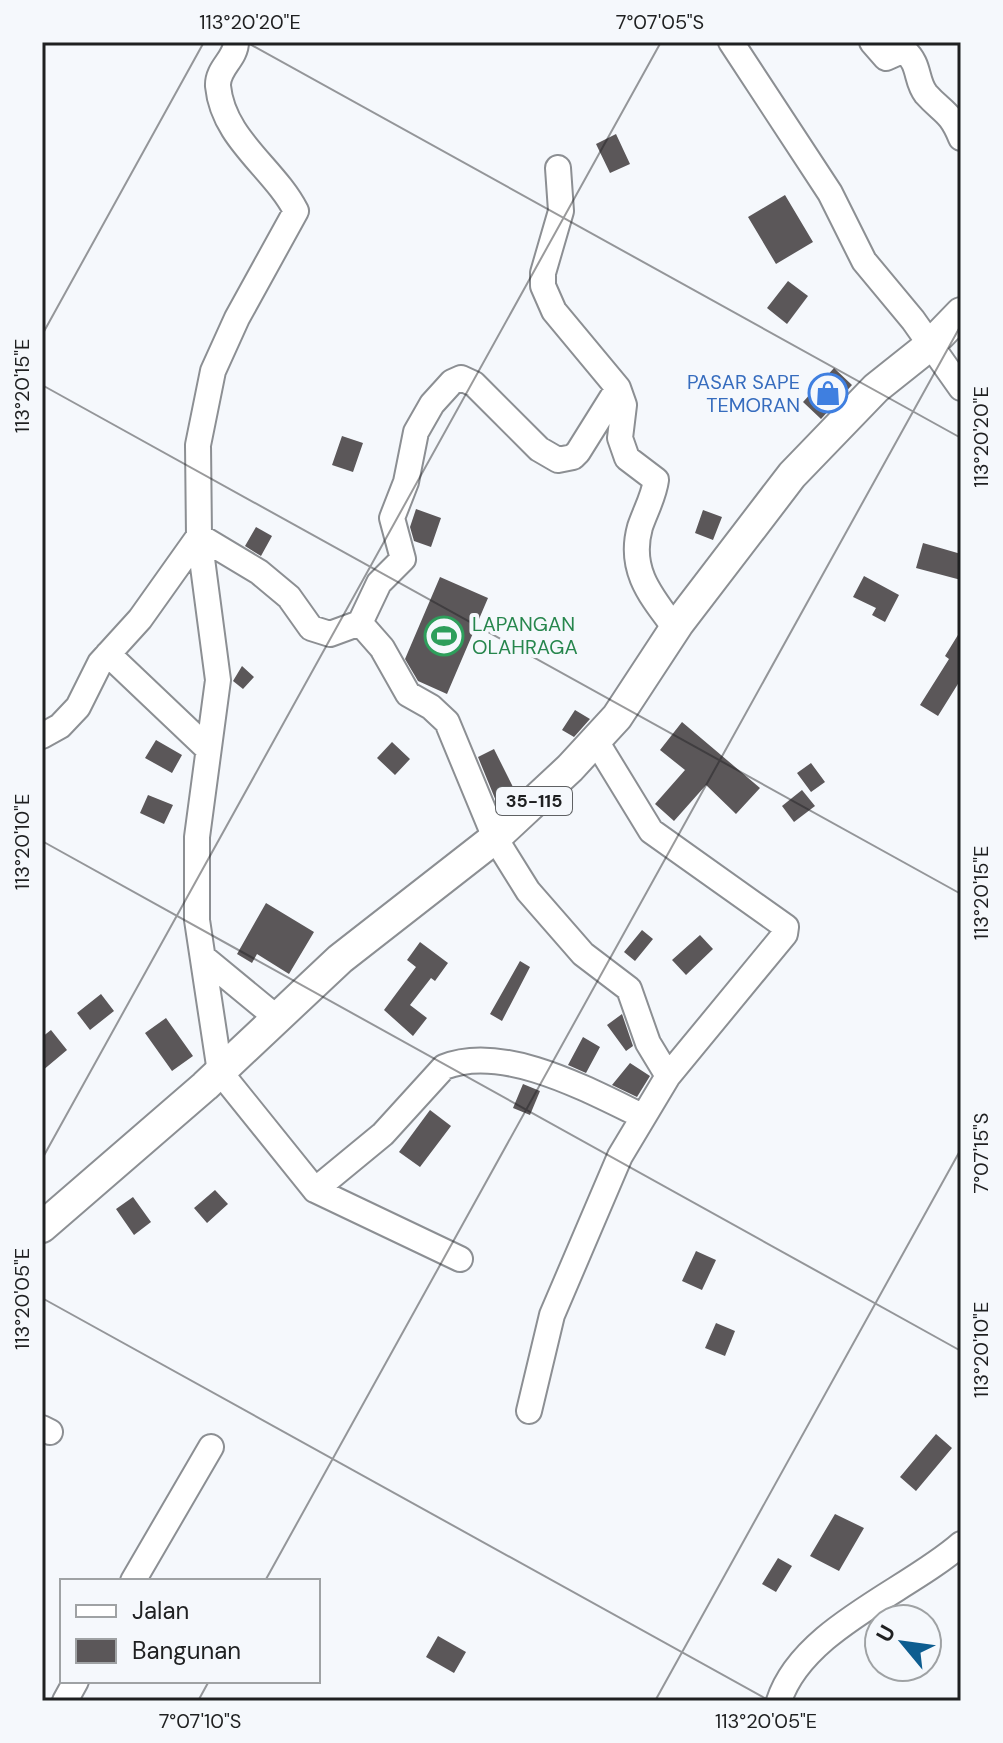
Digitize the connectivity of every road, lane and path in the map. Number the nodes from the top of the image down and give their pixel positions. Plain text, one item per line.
1 (236, 42) edge
2 (731, 42) edge
3 (872, 42) edge
4 (961, 138) edge
5 (558, 168) dead end
6 (961, 313) edge
7 (930, 345) junction
8 (618, 388) junction
9 (961, 388) edge
10 (199, 536) junction
11 (360, 623) junction
12 (675, 628) junction
13 (108, 654) junction
14 (42, 736) edge
15 (596, 741) junction
16 (208, 749) junction
17 (495, 838) junction
18 (203, 957) junction
19 (277, 1018) junction
20 (220, 1072) junction
21 (668, 1076) junction
22 (642, 1116) junction
23 (315, 1190) junction
24 (42, 1227) edge
25 (460, 1259) dead end
26 (529, 1411) dead end
27 (211, 1447) dead end
28 (961, 1544) edge
29 (134, 1579) edge
30 (75, 1683) edge
31 (65, 1701) edge
32 (779, 1701) edge

1 - 10 street
2 - 7 street
3 - 4 street
5 - 8 street
6 - 7 main road, 35-115
7 - 9 street
7 - 12 main road, 35-115
8 - 11 street
8 - 12 street
10 - 11 street
10 - 13 street
10 - 16 street
11 - 17 street
12 - 15 main road, 35-115
13 - 14 street
13 - 16 street
15 - 17 main road, 35-115
15 - 21 street
16 - 18 street
17 - 19 main road, 35-115
17 - 21 street
18 - 19 street
18 - 20 street
19 - 20 main road, 35-115
20 - 23 street
20 - 24 main road, 35-115
21 - 22 street
22 - 23 street
22 - 26 street
23 - 25 street
27 - 29 street
28 - 32 street
30 - 31 street

